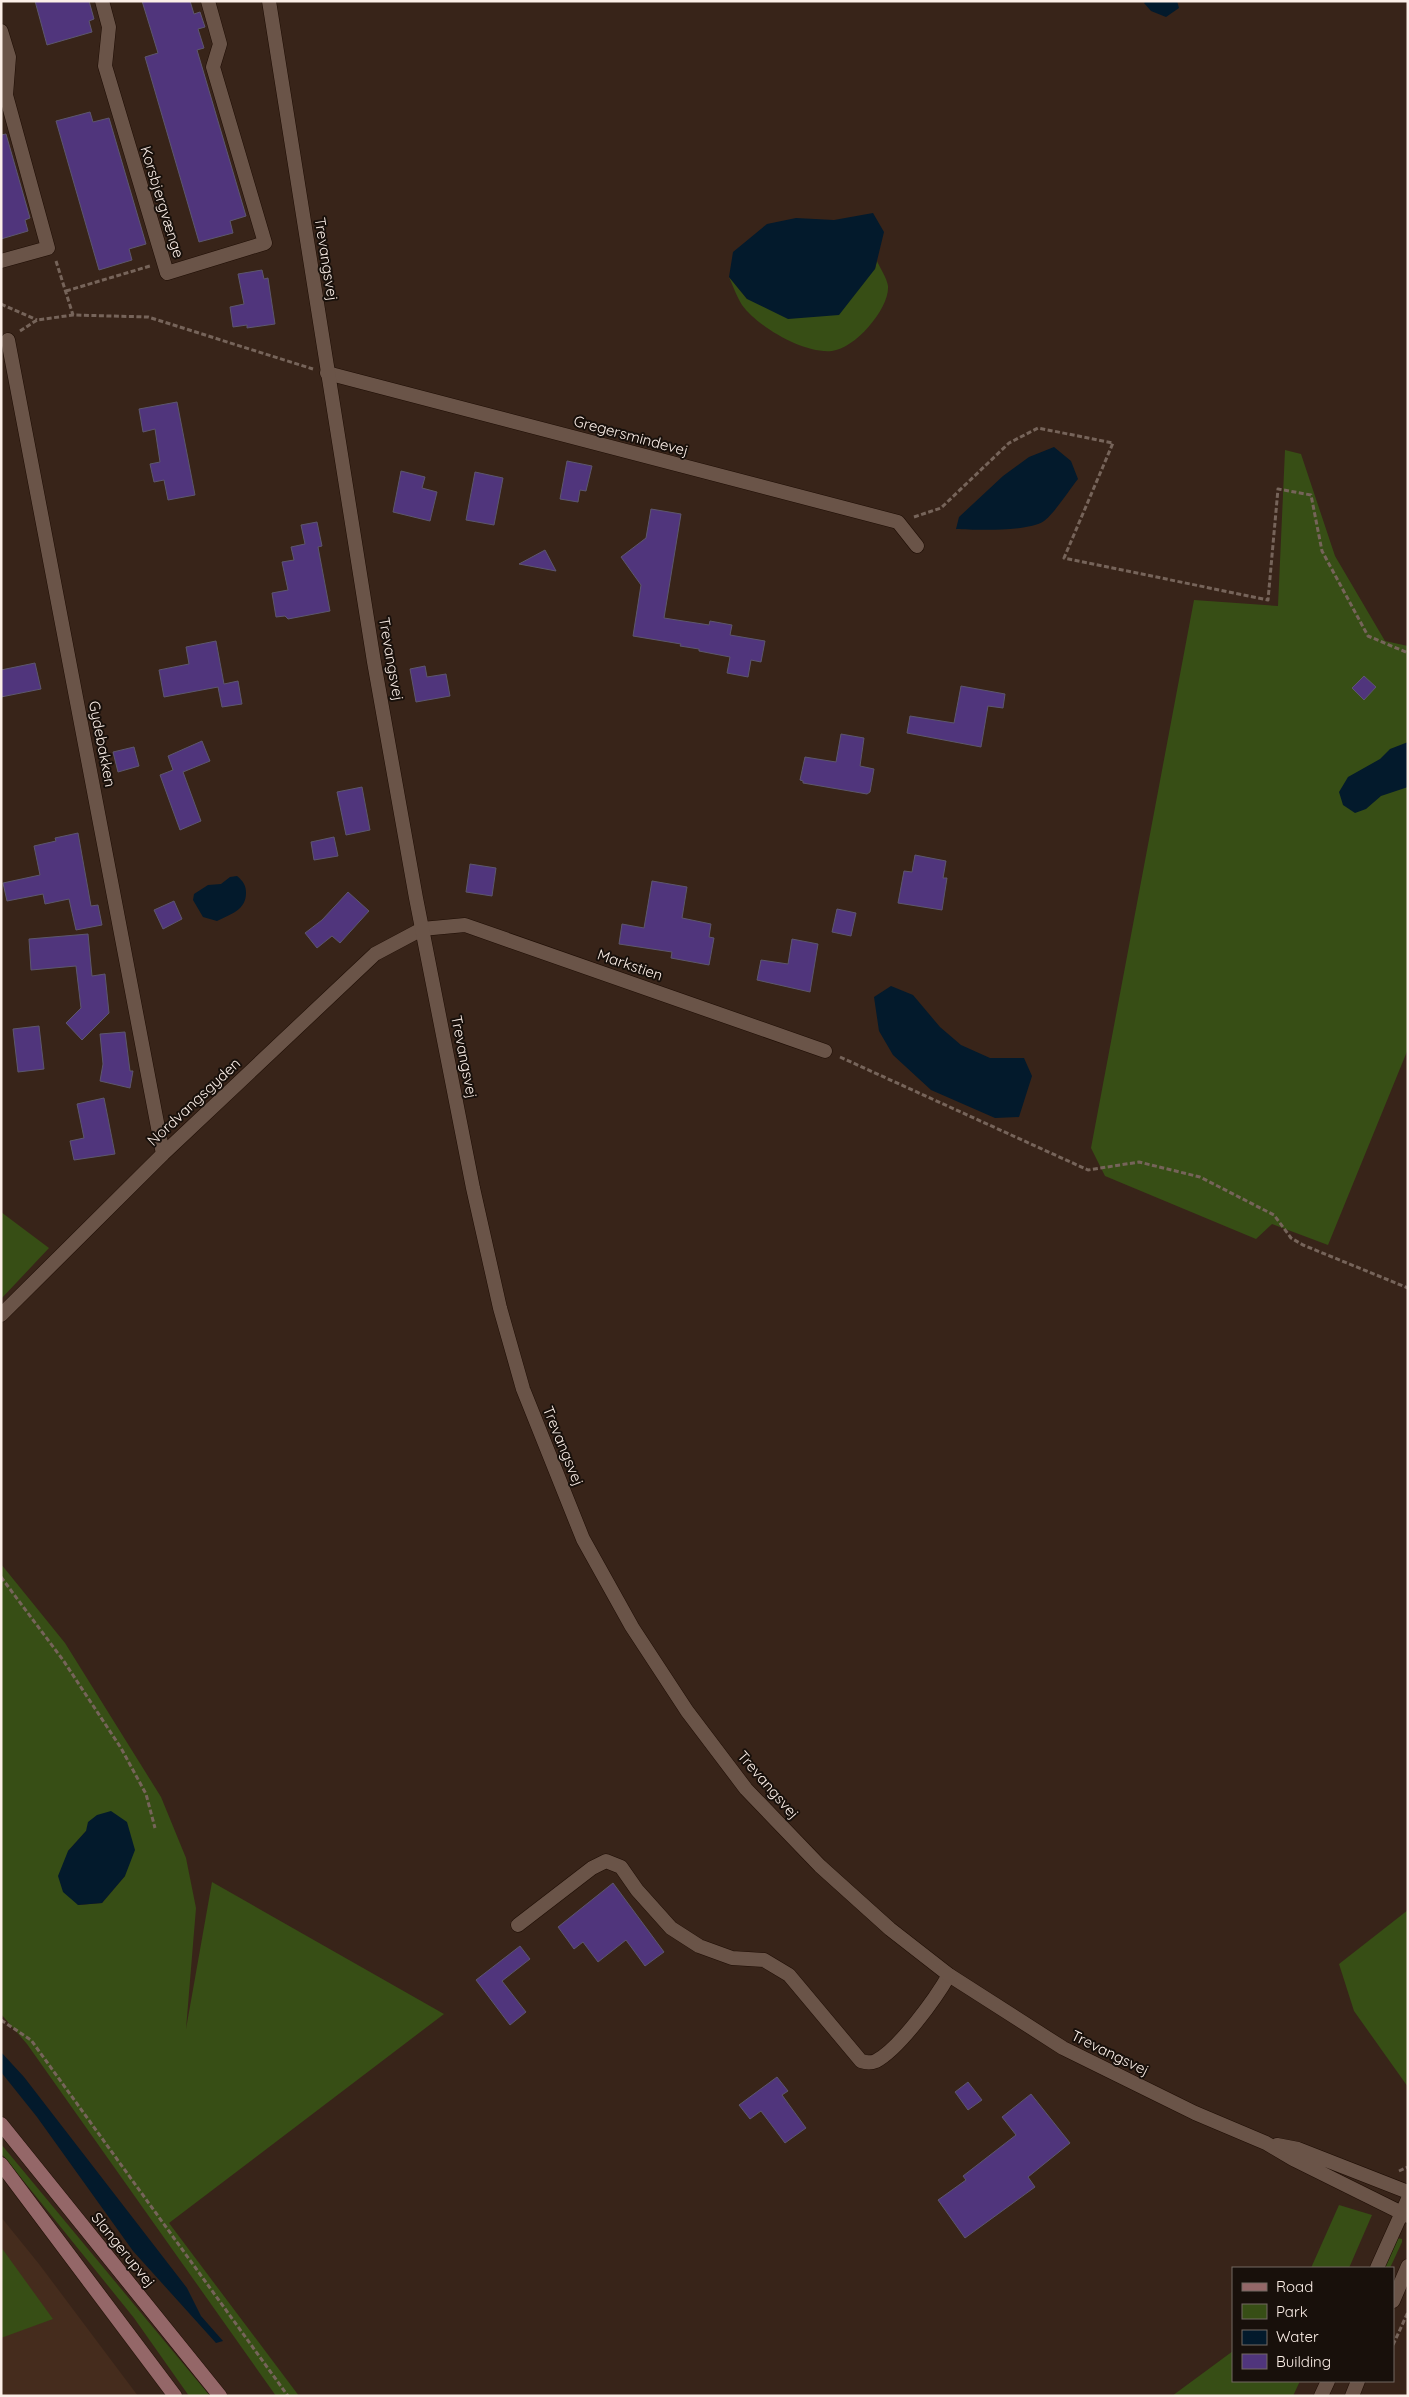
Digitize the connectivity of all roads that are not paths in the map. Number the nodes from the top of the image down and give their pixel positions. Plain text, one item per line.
1 (102, 1) edge
2 (208, 1) edge
3 (269, 1) edge
4 (1, 31) edge
5 (1, 261) edge
6 (8, 340) road end
7 (327, 373) junction
8 (917, 546) dead end
9 (422, 929) junction
10 (825, 1051) road end
11 (163, 1154) junction
12 (1, 1315) edge
13 (518, 1926) dead end
14 (949, 1976) junction
15 (1, 2124) edge
16 (1266, 2143) junction
17 (1, 2164) edge
18 (1408, 2192) edge
19 (1408, 2199) edge
20 (1405, 2214) edge
21 (1408, 2266) edge
22 (1378, 2267) edge
23 (1394, 2299) edge
24 (1328, 2382) edge
25 (1358, 2382) edge
26 (175, 2396) edge
27 (220, 2396) edge
28 (1321, 2396) edge
29 (1352, 2396) edge

1 - 2 street, Korsbjergvænge
3 - 7 street, Trevangsvej
4 - 5 street
6 - 11 street, Gydebakken
7 - 8 street, Gregersmindevej
7 - 9 street, Trevangsvej
9 - 10 street, Markstien
9 - 11 street, Nordvangsgyden
9 - 14 street, Trevangsvej
11 - 12 street, Nordvangsgyden
13 - 14 street
14 - 16 street, Trevangsvej
15 - 27 main road, Slangerupvej
16 - 18 street, Trevangsvej
16 - 20 street, Trevangsvej
17 - 26 main road
19 - 20 street
20 - 22 street
21 - 23 street
24 - 28 street
25 - 29 street

